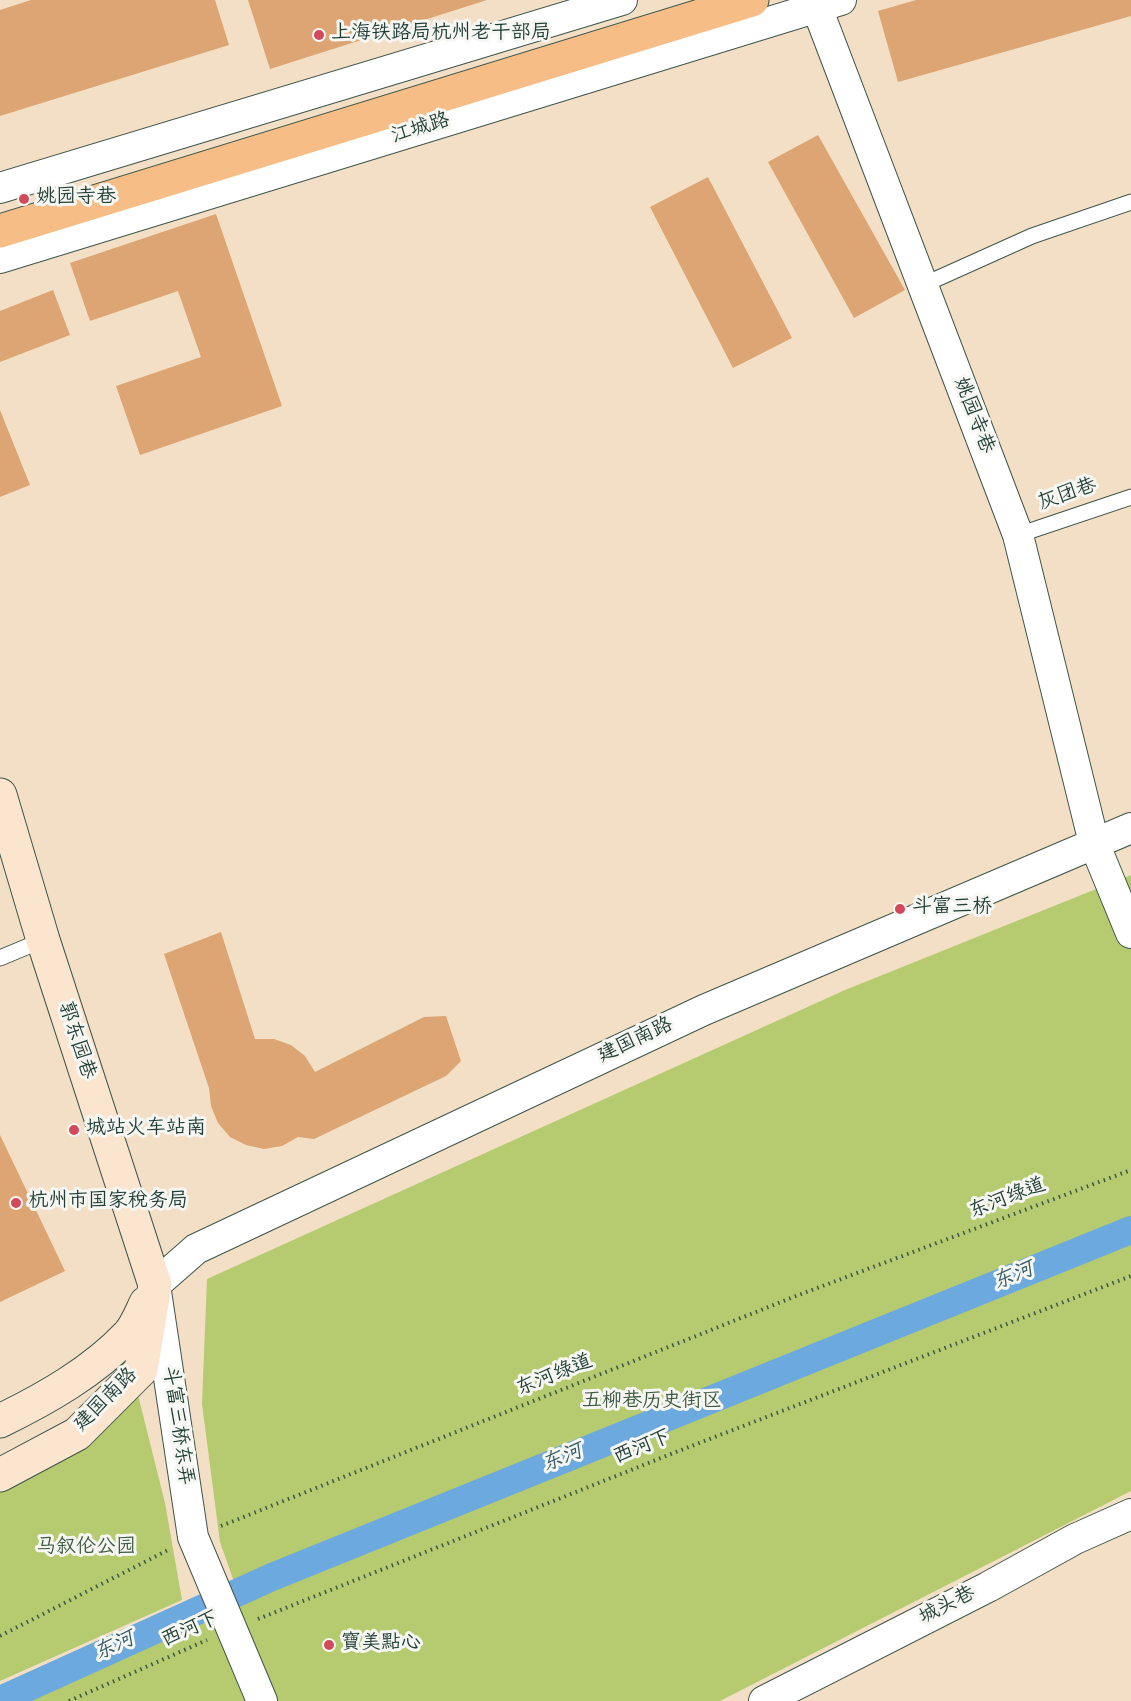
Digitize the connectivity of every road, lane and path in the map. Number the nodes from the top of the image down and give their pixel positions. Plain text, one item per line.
1 (622, 0) edge
2 (752, 0) edge
3 (824, 2) edge
4 (0, 188) edge
5 (1131, 202) edge
6 (0, 231) edge
7 (0, 258) edge
8 (923, 285) junction
9 (1131, 497) edge
10 (1018, 535) junction
11 (0, 795) edge
12 (1131, 828) edge
13 (1094, 843) junction
14 (1131, 933) edge
15 (43, 940) junction
16 (0, 958) edge
17 (1131, 1170) edge
18 (1131, 1276) edge
19 (155, 1285) junction
20 (0, 1421) edge
21 (0, 1475) edge
22 (1131, 1514) edge
23 (193, 1537) junction
24 (228, 1624) junction
25 (0, 1636) edge
26 (69, 1701) edge
27 (262, 1701) edge
28 (764, 1701) edge

1 - 4 street
2 - 6 main road, 江城路
3 - 7 street, 江城路
3 - 8 street, 姚园寺巷
5 - 8 lane
8 - 10 street, 姚园寺巷
9 - 10 lane, 灰团巷
10 - 13 street, 姚园寺巷
11 - 15 main road, 郭东园巷
12 - 13 street, 建国南路
13 - 14 street, 姚园寺巷
13 - 19 street, 建国南路
15 - 16 lane
15 - 19 main road, 郭东园巷
17 - 23 path, 东河绿道
18 - 24 path, 西河下
19 - 20 main road, 建国南路
19 - 21 main road, 建国南路
19 - 23 street, 斗富三桥东弄
22 - 28 street, 城头巷
23 - 24 street, 斗富三桥东弄
23 - 25 path, 东河绿道
24 - 26 path, 西河下
24 - 27 street

